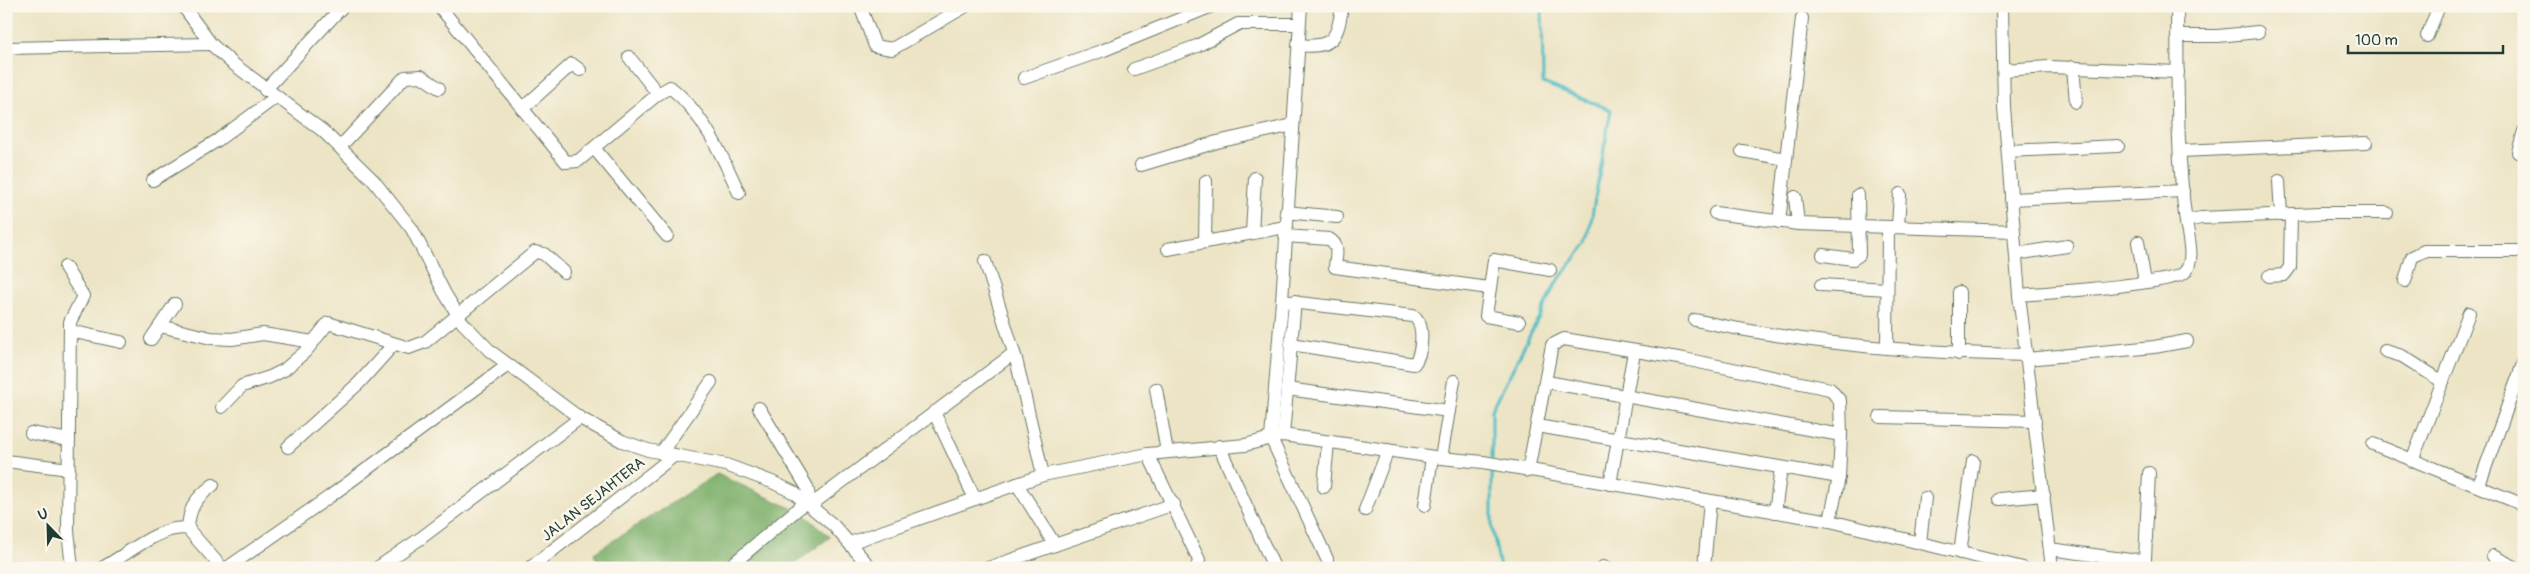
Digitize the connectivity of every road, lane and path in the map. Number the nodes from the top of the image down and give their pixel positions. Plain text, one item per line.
1 (182, 6) edge
2 (342, 6) edge
3 (439, 6) edge
4 (860, 6) edge
5 (966, 6) edge
6 (1212, 6) edge
7 (1301, 6) edge
8 (1342, 6) edge
9 (2002, 6) edge
10 (2177, 6) edge
11 (2440, 6) edge
12 (1802, 18) dead end
13 (1299, 24) junction
14 (2258, 32) dead end
15 (2177, 36) junction
16 (2427, 36) dead end
17 (211, 44) junction
18 (1298, 45) junction
19 (6, 48) edge
20 (629, 57) dead end
21 (2073, 67) junction
22 (1134, 69) dead end
23 (580, 70) dead end
24 (2004, 70) junction
25 (2178, 72) junction
26 (1024, 78) dead end
27 (439, 88) dead end
28 (270, 93) junction
29 (658, 94) junction
30 (2076, 102) dead end
31 (522, 109) junction
32 (1293, 125) junction
33 (2524, 130) edge
34 (2366, 143) dead end
35 (2118, 146) dead end
36 (340, 147) junction
37 (594, 148) junction
38 (1742, 151) dead end
39 (2008, 151) junction
40 (2181, 151) junction
41 (2518, 152) dead end
42 (1786, 159) junction
43 (1141, 164) dead end
44 (1255, 178) dead end
45 (152, 180) dead end
46 (1206, 181) dead end
47 (2279, 181) dead end
48 (2183, 191) junction
49 (739, 193) dead end
50 (1900, 194) dead end
51 (1858, 195) dead end
52 (1794, 197) dead end
53 (2011, 199) junction
54 (1286, 212) junction
55 (1715, 213) dead end
56 (2387, 213) dead end
57 (2286, 215) junction
58 (1337, 217) dead end
59 (2186, 221) junction
60 (1779, 222) junction
61 (1798, 224) junction
62 (1893, 227) junction
63 (1860, 228) junction
64 (1285, 231) junction
65 (2014, 231) junction
66 (1252, 233) junction
67 (667, 236) dead end
68 (1205, 242) junction
69 (2138, 242) dead end
70 (2067, 246) dead end
71 (1168, 249) dead end
72 (2524, 252) edge
73 (1823, 254) dead end
74 (2016, 254) junction
75 (984, 261) dead end
76 (65, 267) dead end
77 (1550, 270) dead end
78 (564, 272) dead end
79 (2269, 276) dead end
80 (2405, 281) dead end
81 (2145, 282) junction
82 (1820, 285) dead end
83 (1489, 288) junction
84 (1887, 290) junction
85 (1959, 292) dead end
86 (2019, 295) junction
87 (1288, 301) junction
88 (175, 304) dead end
89 (2468, 313) dead end
90 (457, 314) junction
91 (1694, 320) dead end
92 (1520, 322) dead end
93 (160, 326) junction
94 (70, 331) junction
95 (151, 339) dead end
96 (2187, 341) dead end
97 (121, 342) dead end
98 (313, 342) junction
99 (1291, 344) junction
100 (393, 345) junction
101 (1887, 346) junction
102 (2385, 351) dead end
103 (1634, 352) junction
104 (1014, 353) junction
105 (1959, 354) junction
106 (2027, 357) junction
107 (2524, 361) edge
108 (508, 365) junction
109 (1454, 381) dead end
110 (711, 382) dead end
111 (1547, 382) junction
112 (2443, 382) junction
113 (1156, 388) dead end
114 (1287, 389) junction
115 (1626, 395) junction
116 (222, 407) dead end
117 (759, 408) dead end
118 (1449, 411) junction
119 (934, 412) junction
120 (1880, 417) dead end
121 (580, 418) junction
122 (2034, 421) junction
123 (1537, 426) junction
124 (31, 433) dead end
125 (1841, 435) junction
126 (1277, 436) junction
127 (1618, 439) junction
128 (69, 440) junction
129 (1328, 442) junction
130 (2373, 444) dead end
131 (1219, 446) junction
132 (288, 447) dead end
133 (1388, 450) junction
134 (1167, 452) junction
135 (661, 453) junction
136 (1148, 454) junction
137 (675, 455) junction
138 (1437, 457) junction
139 (6, 461) edge
140 (1973, 461) dead end
141 (2412, 461) junction
142 (1781, 468) junction
143 (69, 469) junction
144 (1528, 471) junction
145 (2149, 473) dead end
146 (1043, 475) junction
147 (1839, 476) junction
148 (1017, 484) junction
149 (1610, 484) junction
150 (213, 485) dead end
151 (2479, 486) junction
152 (1324, 487) dead end
153 (2044, 495) junction
154 (1925, 498) dead end
155 (974, 499) junction
156 (1999, 499) dead end
157 (1710, 501) junction
158 (808, 503) junction
159 (1174, 504) junction
160 (1425, 505) dead end
161 (2524, 505) edge
162 (1365, 510) dead end
163 (1775, 512) junction
164 (1830, 522) junction
165 (188, 529) junction
166 (850, 543) junction
167 (1920, 543) junction
168 (1055, 545) junction
169 (2050, 549) junction
170 (2493, 556) dead end
171 (1327, 559) dead end
172 (1967, 559) edge
173 (1017, 563) edge
174 (537, 565) edge
175 (1273, 565) dead end
176 (7, 567) edge
177 (26, 568) edge
178 (72, 568) edge
179 (102, 568) edge
180 (222, 568) edge
181 (227, 568) edge
182 (376, 568) edge
183 (728, 568) edge
184 (871, 568) edge
185 (988, 568) edge
186 (1197, 568) edge
187 (1704, 568) edge
188 (2023, 568) edge
189 (2052, 568) edge
190 (2517, 568) edge

1 - 17 street
2 - 28 street
3 - 31 street
4 - 5 street
6 - 26 street
7 - 13 street
8 - 18 street
9 - 24 street
10 - 15 street
11 - 16 street
12 - 42 street
13 - 18 street
13 - 22 street
14 - 15 street
15 - 25 street
17 - 19 street
17 - 28 street
18 - 32 street
20 - 29 street
21 - 24 street
21 - 25 street
21 - 30 street
23 - 31 street
24 - 39 street
25 - 40 street
27 - 36 street
28 - 36 street
28 - 45 street
29 - 37 street
29 - 49 street
31 - 37 street
32 - 43 street
32 - 54 street
33 - 41 street
34 - 40 street
35 - 39 street
36 - 90 street
37 - 67 street
38 - 42 street
39 - 53 street
40 - 48 street
42 - 60 street
44 - 66 street
46 - 68 street
47 - 57 street
48 - 53 street
48 - 59 street
50 - 62 street
51 - 63 street
52 - 61 street
53 - 65 street
54 - 58 street
54 - 64 street
55 - 60 street
56 - 57 street
57 - 59 street
57 - 79 street
59 - 81 street
60 - 61 street
61 - 63 street
62 - 63 street
62 - 65 street
62 - 84 street
63 - 73 street
64 - 66 street
64 - 83 street
64 - 87 street
65 - 74 street
66 - 68 street
68 - 71 street
69 - 81 street
70 - 74 street
72 - 80 street
74 - 86 street
75 - 104 street
76 - 94 street
77 - 83 street
78 - 90 street
81 - 86 street
82 - 84 street
83 - 92 street
84 - 101 street
85 - 105 street
86 - 106 street
87 - 99 street
87 - 99 street
87 - 126 street
88 - 93 street
89 - 112 street
90 - 100 street
90 - 108 street
91 - 101 street
93 - 95 street
93 - 98 street
94 - 97 street
94 - 128 street
96 - 106 street
98 - 100 street
98 - 116 street
99 - 114 street
100 - 132 street
101 - 105 street
102 - 112 street
103 - 111 street
103 - 115 street
103 - 125 street
104 - 119 street
104 - 146 street
105 - 106 street
106 - 122 street
107 - 151 street
108 - 121 street
108 - 181 street
109 - 118 street
110 - 135 street
111 - 115 street
111 - 123 street
112 - 141 street
113 - 134 street
114 - 118 street
114 - 126 street
115 - 125 street
115 - 127 street
117 - 158 street
118 - 138 street
119 - 155 street
119 - 158 street
120 - 122 street
121 - 135 street
121 - 182 street
122 - 153 street
123 - 127 street
123 - 144 street
124 - 128 street
125 - 147 street
126 - 129 street
126 - 131 street
126 - 171 street
127 - 142 street
127 - 149 street
128 - 143 street
129 - 133 street
129 - 152 street
130 - 141 street
131 - 134 street
131 - 175 street
133 - 138 street
133 - 162 street
134 - 136 street
135 - 137 street
136 - 146 street
136 - 159 street
137 - 158 street
137 - 174 street, JALAN SEJAHTERA
138 - 144 street
138 - 160 street
139 - 143 street
140 - 172 street
141 - 151 street
142 - 147 street
142 - 163 street
143 - 178 street
144 - 149 street
145 - 169 street
146 - 148 street
147 - 164 street
148 - 155 street
148 - 168 street
149 - 157 street
150 - 165 street
151 - 161 street
153 - 156 street
153 - 169 street
154 - 167 street
155 - 166 street
157 - 163 street
157 - 187 street
158 - 166 street
158 - 183 street
159 - 168 street
159 - 186 street
163 - 164 street
164 - 167 street
165 - 179 street
165 - 180 street
166 - 184 street
167 - 172 street
168 - 173 street
169 - 189 street
170 - 190 street
172 - 188 street
173 - 185 street
176 - 177 street

